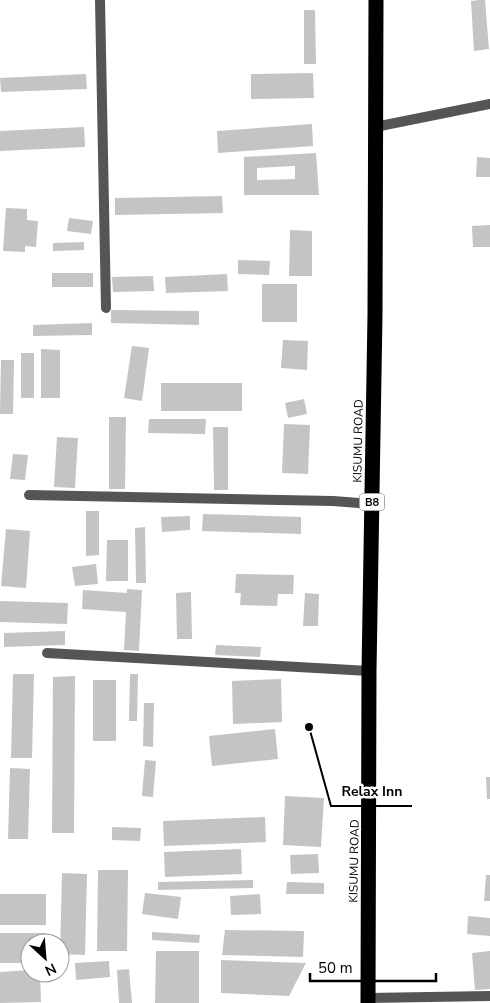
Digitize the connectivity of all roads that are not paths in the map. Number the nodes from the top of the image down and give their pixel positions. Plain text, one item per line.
1 (100, 0) edge
2 (376, 0) edge
3 (490, 104) edge
4 (375, 127) junction
5 (106, 308) dead end
6 (29, 495) dead end
7 (372, 504) junction
8 (47, 653) dead end
9 (369, 672) junction
10 (490, 996) edge
11 (368, 1001) edge

1 - 5 street
2 - 4 highway, KISUMU ROAD / B8
3 - 4 street
4 - 7 highway, KISUMU ROAD / B8
6 - 7 street
7 - 9 highway, KISUMU ROAD / B8
8 - 9 street
9 - 11 highway, KISUMU ROAD / B8
10 - 11 street

